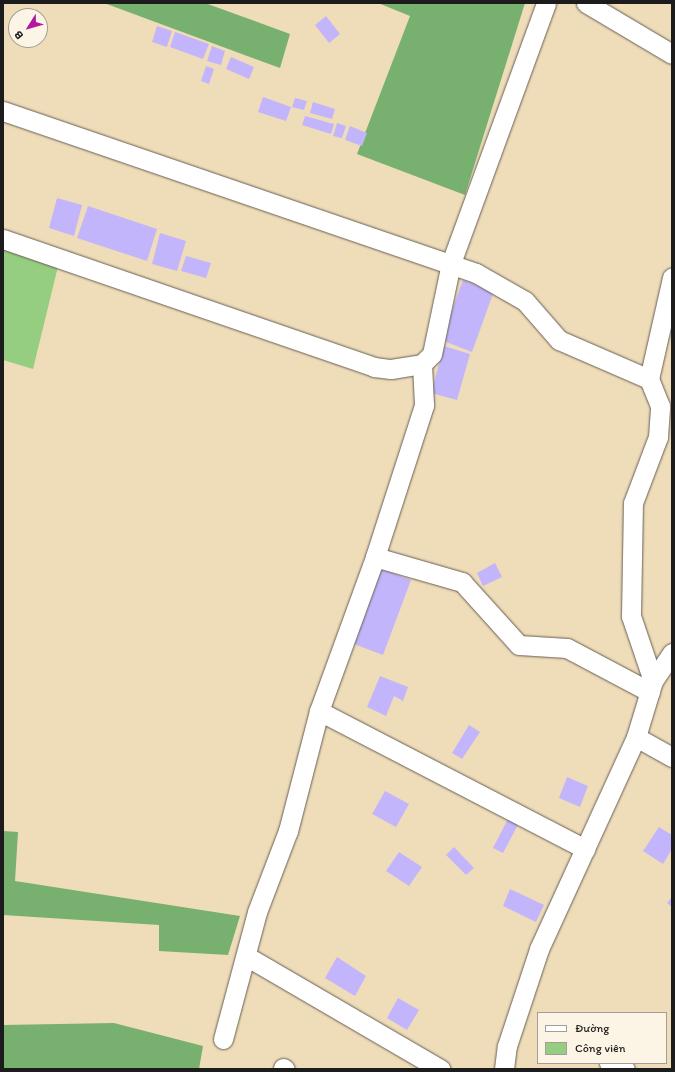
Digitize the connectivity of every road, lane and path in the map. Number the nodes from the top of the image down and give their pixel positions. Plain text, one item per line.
1 (546, 3) edge
2 (586, 3) edge
3 (672, 54) edge
4 (3, 111) edge
5 (3, 239) edge
6 (451, 263) junction
7 (672, 278) edge
8 (422, 364) junction
9 (652, 386) junction
10 (672, 401) edge
11 (375, 557) junction
12 (672, 653) edge
13 (651, 687) junction
14 (319, 711) junction
15 (636, 738) junction
16 (672, 757) edge
17 (585, 849) junction
18 (246, 956) junction
19 (223, 1038) dead end
20 (612, 1064) edge
21 (440, 1069) edge
22 (504, 1069) edge
23 (625, 1069) edge

1 - 6 street
2 - 3 street
4 - 6 street
5 - 8 street
6 - 8 street
6 - 9 street
7 - 9 street
8 - 11 street
9 - 10 street
9 - 13 street
11 - 13 street
11 - 14 street
12 - 13 street
13 - 15 street
14 - 17 street
14 - 18 street
15 - 16 street
15 - 17 street
17 - 22 street
18 - 19 street
18 - 21 street
20 - 23 street

